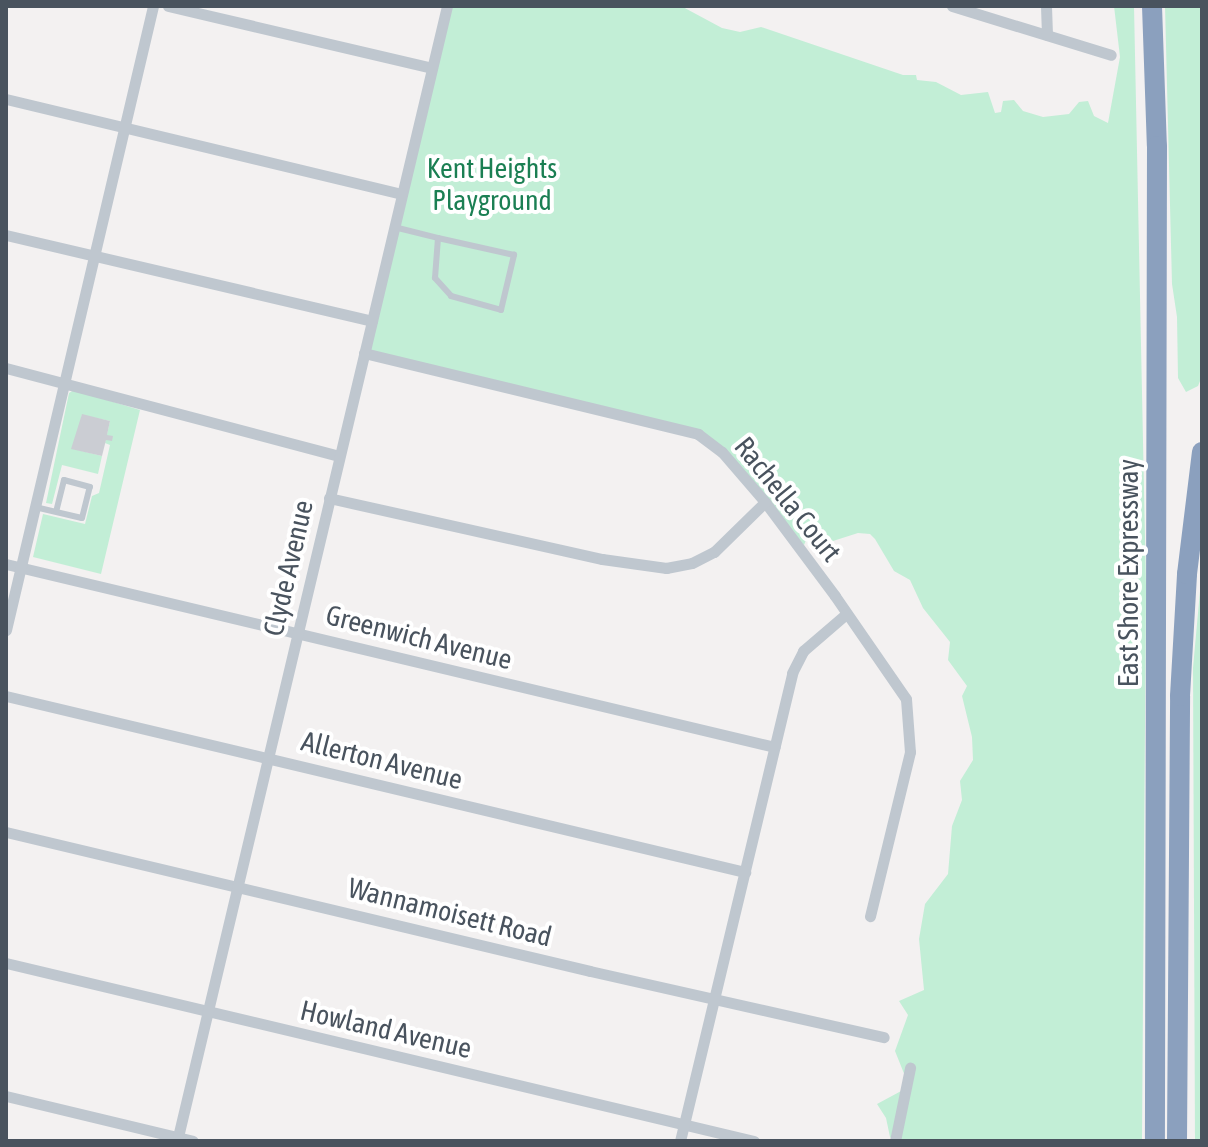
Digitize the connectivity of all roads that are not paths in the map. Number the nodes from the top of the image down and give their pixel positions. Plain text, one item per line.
1 (153, 6) edge
2 (168, 6) edge
3 (447, 6) edge
4 (952, 6) edge
5 (1046, 6) edge
6 (1152, 6) edge
7 (1047, 35) junction
8 (1111, 55) dead end
9 (432, 68) junction
10 (6, 99) edge
11 (125, 127) junction
12 (402, 194) junction
13 (394, 227) junction
14 (6, 235) edge
15 (438, 238) junction
16 (96, 255) junction
17 (372, 321) junction
18 (364, 353) junction
19 (6, 368) edge
20 (65, 383) junction
21 (1202, 452) edge
22 (339, 456) junction
23 (329, 498) junction
24 (765, 502) junction
25 (35, 507) junction
26 (56, 511) junction
27 (6, 564) edge
28 (20, 567) junction
29 (846, 614) junction
30 (6, 630) edge
31 (298, 632) junction
32 (6, 696) edge
33 (775, 747) junction
34 (269, 757) junction
35 (6, 832) edge
36 (745, 872) junction
37 (238, 885) junction
38 (870, 916) dead end
39 (6, 963) edge
40 (714, 997) junction
41 (207, 1011) junction
42 (884, 1037) dead end
43 (910, 1068) dead end
44 (6, 1096) edge
45 (684, 1125) junction
46 (177, 1139) edge
47 (193, 1141) edge
48 (680, 1141) edge
49 (754, 1141) edge
50 (895, 1141) edge
51 (1155, 1141) edge
52 (1177, 1141) edge

1 - 11 street
2 - 9 street
3 - 9 street, Clyde Avenue
4 - 7 street
5 - 7 street
6 - 51 highway, East Shore Expressway
7 - 8 street
9 - 12 street, Clyde Avenue
10 - 11 street
11 - 12 street
11 - 16 street
12 - 13 street, Clyde Avenue
13 - 15 lane
13 - 17 street, Clyde Avenue
14 - 16 street
15 - 15 lane
16 - 17 street
16 - 20 street
17 - 18 street, Clyde Avenue
18 - 22 street, Clyde Avenue
18 - 24 street, Rachella Court
19 - 20 street
20 - 22 street
20 - 25 street
21 - 52 highway, East Shore Expressway
22 - 23 street, Clyde Avenue
23 - 24 street
23 - 31 street, Clyde Avenue
24 - 29 street, Rachella Court
25 - 26 lane
25 - 28 street
26 - 26 lane
27 - 28 street, Greenwich Avenue
28 - 30 street
28 - 31 street, Greenwich Avenue
29 - 33 street
29 - 38 street, Rachella Court
31 - 33 street, Greenwich Avenue
31 - 34 street, Clyde Avenue
32 - 34 street, Allerton Avenue
33 - 36 street
34 - 36 street, Allerton Avenue
34 - 37 street, Clyde Avenue
35 - 37 street, Wannamoisett Road
36 - 40 street
37 - 40 street, Wannamoisett Road
37 - 41 street, Clyde Avenue
39 - 41 street, Howland Avenue
40 - 42 street, Wannamoisett Road
40 - 45 street
41 - 45 street, Howland Avenue
41 - 46 street, Clyde Avenue
43 - 50 street
44 - 46 street
45 - 48 street
45 - 49 street, Howland Avenue
46 - 47 street

